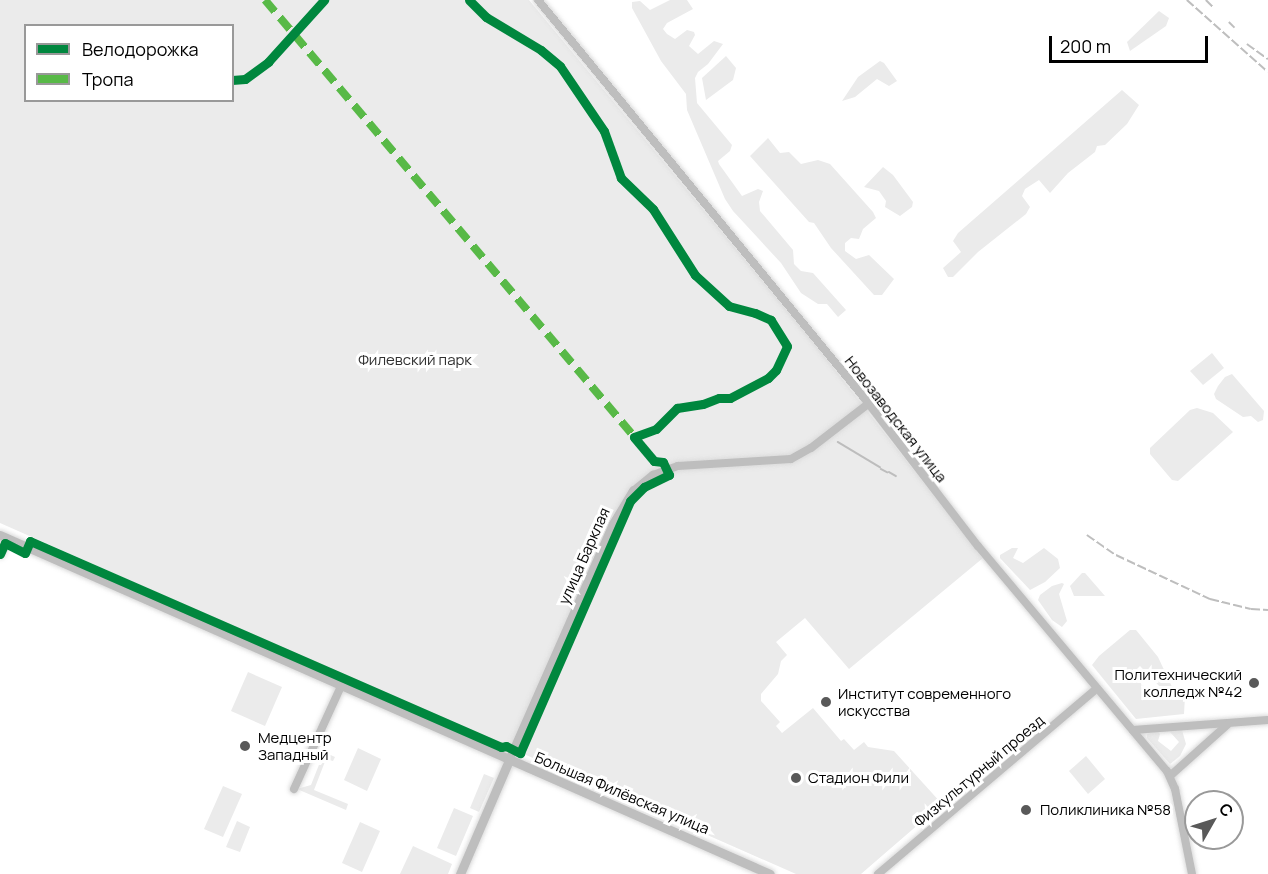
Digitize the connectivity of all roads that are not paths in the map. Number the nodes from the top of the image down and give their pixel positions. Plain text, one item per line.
1 (538, 0) edge
2 (868, 404) junction
3 (3, 536) edge
4 (0, 554) edge
5 (342, 684) junction
6 (1097, 688) junction
7 (1268, 720) edge
8 (1228, 724) junction
9 (1133, 730) junction
10 (509, 760) junction
11 (1170, 776) junction
12 (294, 789) dead end
13 (460, 874) edge
14 (770, 874) edge
15 (878, 874) edge
16 (1192, 874) edge

1 - 2 street, Новозаводская улица
2 - 6 street, Новозаводская улица
2 - 10 street, улица Барклая
3 - 4 street
3 - 5 main road, Большая Филёвская улица
5 - 10 main road, Большая Филёвская улица
5 - 12 street
6 - 9 street, Новозаводская улица
6 - 15 street, Физкультурный проезд
7 - 8 street
8 - 9 street
8 - 11 street
9 - 11 street, Новозаводская улица
10 - 13 main road, улица Барклая
10 - 14 main road, Большая Филёвская улица
11 - 16 street, Новозаводская улица

